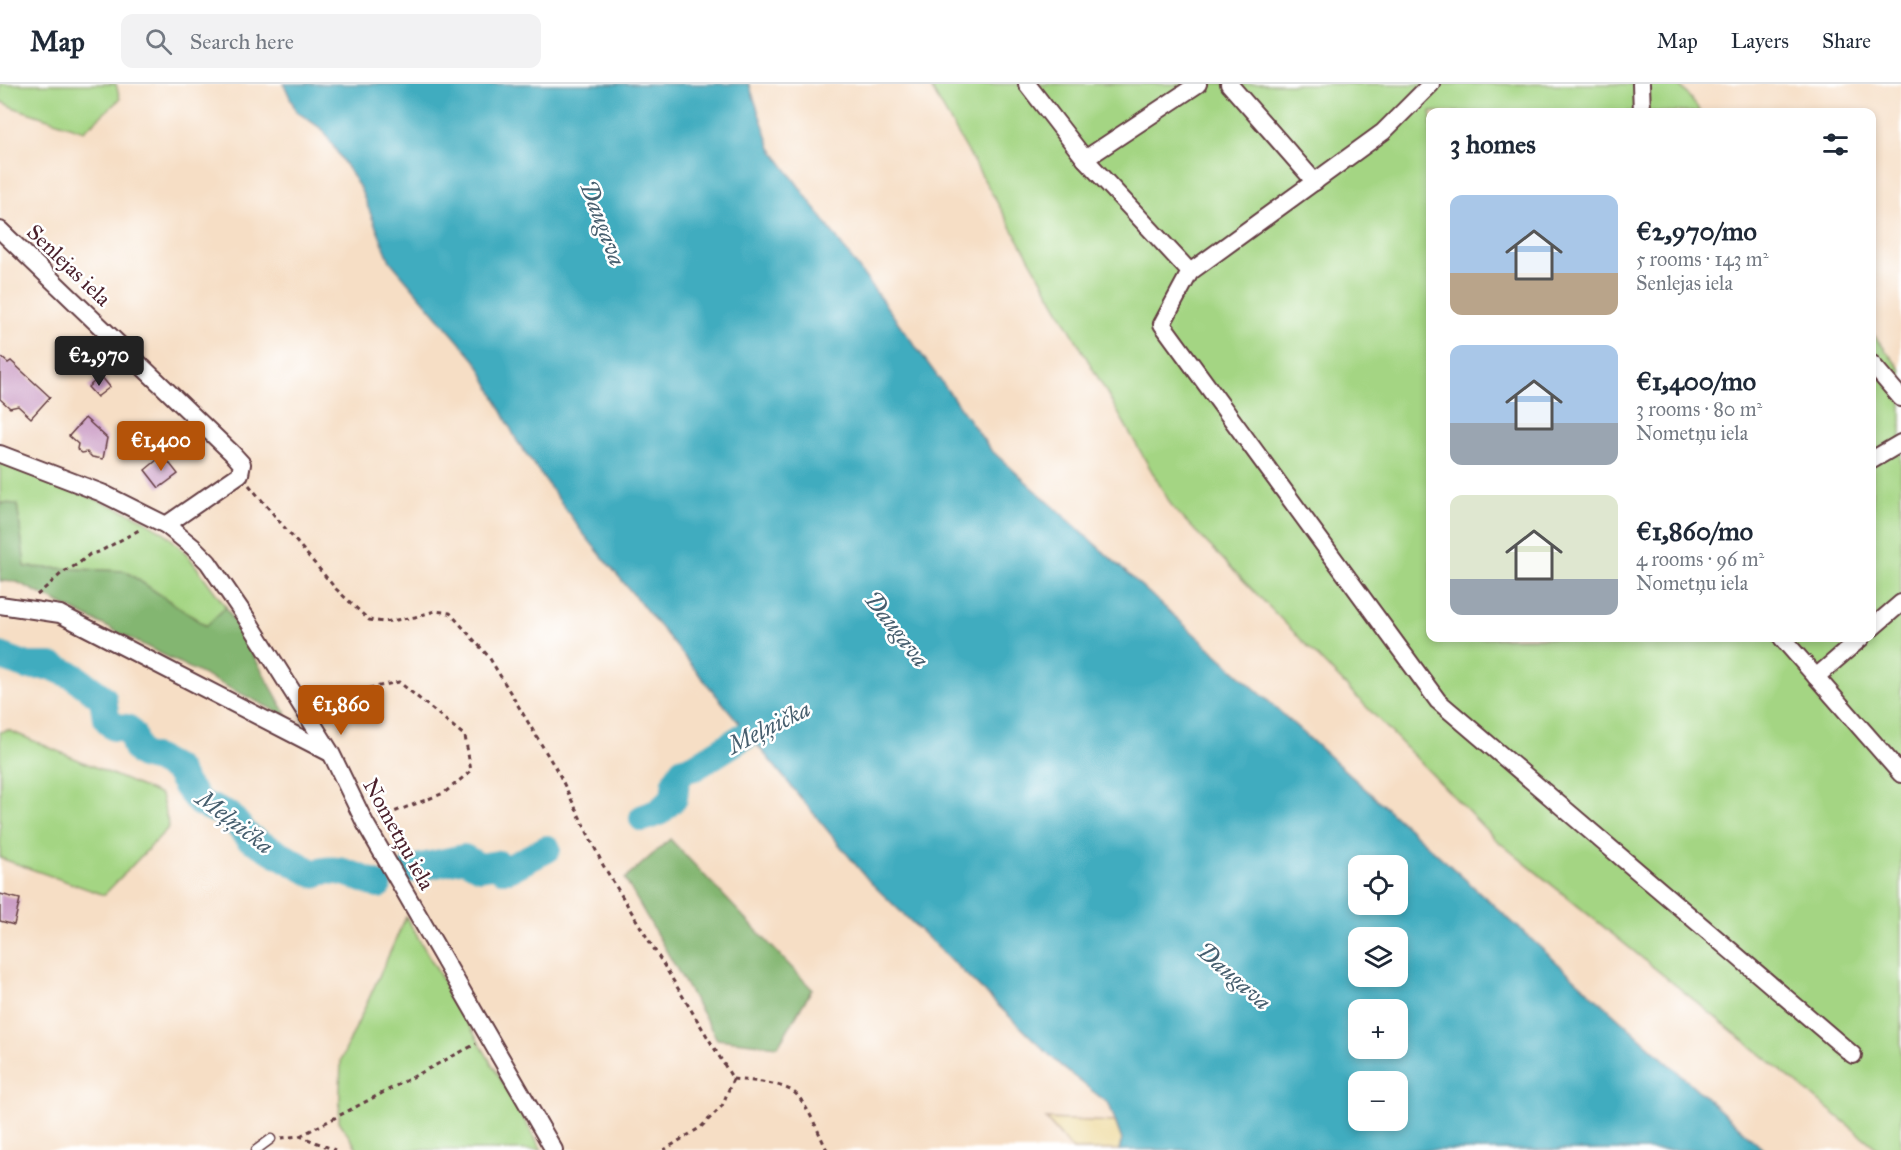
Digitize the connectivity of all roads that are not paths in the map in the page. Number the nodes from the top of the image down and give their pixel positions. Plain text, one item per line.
1 (1027, 84) edge
2 (1198, 84) edge
3 (1229, 84) edge
4 (1431, 84) edge
5 (1641, 84) edge
6 (1642, 108) edge
7 (1085, 159) junction
8 (1315, 182) junction
9 (0, 230) edge
10 (1190, 272) junction
11 (1876, 369) edge
12 (1901, 398) edge
13 (1901, 444) edge
14 (0, 454) edge
15 (1876, 458) edge
16 (161, 523) junction
17 (1901, 603) edge
18 (0, 605) edge
19 (1876, 625) edge
20 (1786, 642) edge
21 (1856, 642) edge
22 (1816, 676) junction
23 (331, 753) junction
24 (1901, 774) edge
25 (1853, 1055) dead end
26 (271, 1139) road end
27 (256, 1150) edge
28 (554, 1150) edge

1 - 7 street
2 - 7 street
3 - 8 street
4 - 8 street
5 - 6 street
7 - 10 street
8 - 10 street
9 - 16 street, Senlejas iela
10 - 25 street
11 - 12 street
13 - 15 street
14 - 16 street, Nometņu iela
16 - 23 street, Nometņu iela
17 - 19 street
18 - 23 street
20 - 22 street
21 - 22 street
22 - 24 street
23 - 28 street, Nometņu iela
26 - 27 lane

